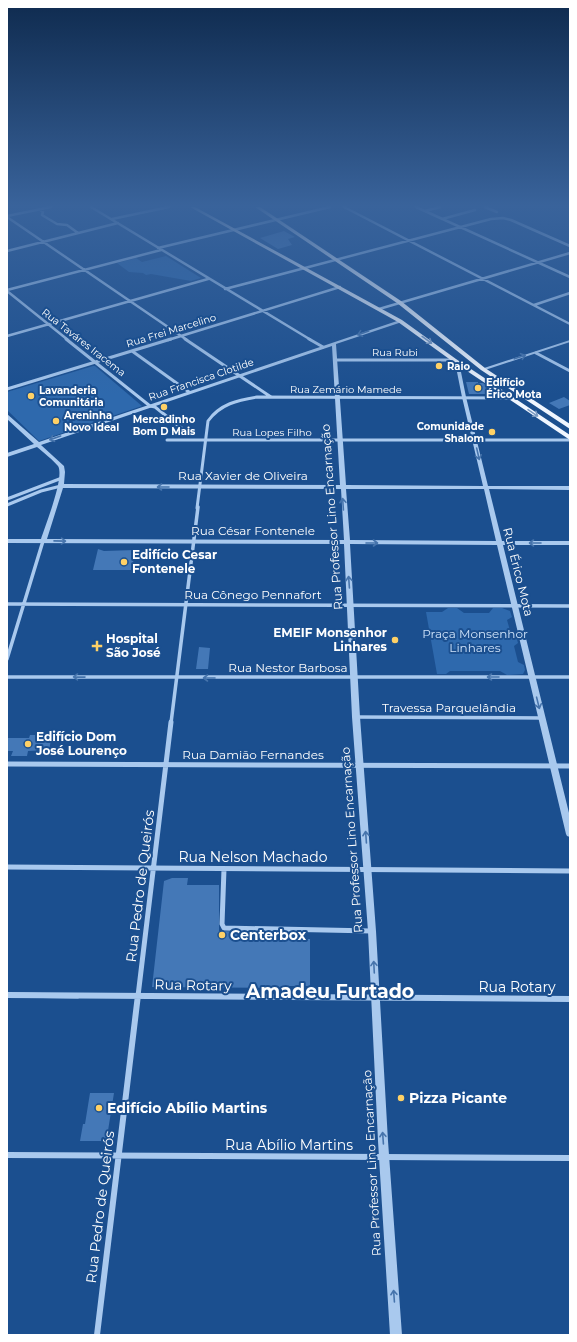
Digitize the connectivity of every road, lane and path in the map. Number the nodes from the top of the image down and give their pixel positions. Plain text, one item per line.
1 (84, 270) joint
2 (193, 270) edge
3 (293, 270) edge
4 (307, 270) edge
5 (350, 270) edge
6 (464, 270) edge
7 (516, 270) edge
8 (554, 270) edge
9 (570, 277) edge
10 (208, 279) junction
11 (482, 279) junction
12 (340, 287) junction
13 (225, 289) junction
14 (7, 291) edge
15 (570, 293) edge
16 (129, 301) junction
17 (399, 302) junction
18 (534, 305) junction
19 (379, 309) junction
20 (261, 311) junction
21 (400, 321) junction
22 (570, 324) edge
23 (48, 325) junction
24 (7, 336) edge
25 (181, 336) junction
26 (570, 341) edge
27 (334, 343) junction
28 (323, 347) junction
29 (132, 351) junction
30 (536, 352) junction
31 (335, 360) junction
32 (456, 361) junction
33 (95, 362) junction
34 (483, 369) junction
35 (570, 371) edge
36 (238, 376) junction
37 (7, 389) edge
38 (189, 392) junction
39 (271, 397) junction
40 (336, 397) junction
41 (464, 398) junction
42 (510, 398) junction
43 (150, 406) junction
44 (7, 416) edge
45 (570, 427) edge
46 (184, 430) dead end
47 (570, 439) edge
48 (167, 440) dead end
49 (207, 440) junction
50 (340, 440) junction
51 (474, 440) junction
52 (36, 445) junction
53 (7, 455) edge
54 (62, 478) junction
55 (60, 486) junction
56 (201, 487) junction
57 (342, 487) junction
58 (486, 487) junction
59 (570, 488) edge
60 (28, 491) junction
61 (31, 495) junction
62 (7, 499) edge
63 (7, 505) edge
64 (7, 541) edge
65 (43, 541) junction
66 (194, 542) junction
67 (500, 542) junction
68 (346, 543) junction
69 (570, 543) edge
70 (7, 604) edge
71 (24, 604) junction
72 (187, 605) junction
73 (351, 606) junction
74 (515, 606) junction
75 (570, 606) edge
76 (7, 659) edge
77 (7, 677) edge
78 (354, 677) junction
79 (532, 677) junction
80 (570, 677) edge
81 (177, 678) junction
82 (356, 717) junction
83 (542, 718) junction
84 (7, 764) edge
85 (166, 765) junction
86 (361, 765) junction
87 (553, 766) junction
88 (570, 766) edge
89 (570, 834) edge
90 (7, 867) edge
91 (154, 869) junction
92 (224, 869) junction
93 (368, 870) junction
94 (570, 871) edge
95 (372, 931) junction
96 (7, 995) edge
97 (138, 996) junction
98 (376, 998) junction
99 (570, 999) edge
100 (7, 1155) edge
101 (118, 1156) junction
102 (384, 1158) junction
103 (570, 1158) edge
104 (98, 1335) edge
105 (396, 1335) edge

1 - 14 street
1 - 16 street
2 - 10 street
3 - 13 street
4 - 12 main road
5 - 17 main road
6 - 11 street
7 - 11 street
8 - 9 street
10 - 13 street
10 - 16 street
11 - 17 street
11 - 18 street
12 - 19 main road
12 - 20 street, Rua Frei Marcelino
13 - 20 street
14 - 23 street, Rua Taváres Iracema
15 - 18 street
16 - 23 street
16 - 25 street
17 - 19 street
17 - 34 main road
18 - 22 street
19 - 21 main road
20 - 25 street, Rua Frei Marcelino
20 - 28 street
21 -> 27 street, Rua Francisca Clotilde
21 -> 32 main road
23 - 24 street
23 - 33 street, Rua Taváres Iracema
25 - 29 street, Rua Frei Marcelino
25 - 36 street
26 - 30 street
27 - 28 street, Rua Francisca Clotilde
27 - 31 street, Rua Professor Lino Encarnação
28 - 36 street, Rua Francisca Clotilde
29 - 33 street, Rua Frei Marcelino
29 - 38 street
34 -> 30 street
30 - 35 street
31 - 32 street, Rua Rubi
31 - 40 street, Rua Professor Lino Encarnação
32 - 41 street, Rua Érico Mota
32 - 42 main road
33 - 37 street, Rua Frei Marcelino
33 - 43 street, Rua Taváres Iracema
34 - 45 main road
36 - 38 street, Rua Francisca Clotilde
36 - 39 street
38 - 43 street, Rua Francisca Clotilde
39 - 40 street, Rua Zemário Mamede
39 - 49 street, Rua Zemário Mamede
40 - 41 street, Rua Zemário Mamede
40 - 50 street, Rua Professor Lino Encarnação
41 - 42 street, Rua Zemário Mamede
41 - 51 street, Rua Érico Mota
42 -> 47 main road
43 - 46 street, Rua Taváres Iracema
43 -> 52 street, Rua Francisca Clotilde
44 - 52 street
47 - 51 street, Rua Lopes Filho
48 - 49 street, Rua Lopes Filho
49 - 50 street, Rua Lopes Filho
49 - 56 street, Rua Pedro de Queirós
50 - 51 street, Rua Lopes Filho
50 - 57 street, Rua Professor Lino Encarnação
51 -> 58 street, Rua Érico Mota
52 - 53 street, Rua Francisca Clotilde
52 - 54 street
54 - 55 street
54 - 60 street
56 -> 55 street, Rua Xavier de Oliveira
55 - 61 street
55 - 65 street
56 - 57 street, Rua Xavier de Oliveira
56 - 66 street, Rua Pedro de Queirós
57 - 58 street, Rua Xavier de Oliveira
68 -> 57 street, Rua Professor Lino Encarnação
58 - 59 street, Rua Xavier de Oliveira
58 - 67 street, Rua Érico Mota
60 - 61 street
60 - 62 street
61 - 63 street
64 - 65 street, Rua César Fontenele
65 -> 66 street, Rua César Fontenele
65 - 71 street
66 - 68 street, Rua César Fontenele
66 - 72 street, Rua Pedro de Queirós
68 -> 67 street, Rua César Fontenele
69 -> 67 street, Rua César Fontenele
67 - 74 street, Rua Érico Mota
73 -> 68 street, Rua Professor Lino Encarnação
70 - 71 street, Rua Cônego Pennafort
71 - 72 street, Rua Cônego Pennafort
71 - 76 street
72 - 73 street, Rua Cônego Pennafort
72 - 81 street, Rua Pedro de Queirós
73 - 74 street, Rua Cônego Pennafort
73 - 78 street, Rua Professor Lino Encarnação
74 - 75 street, Rua Cônego Pennafort
74 - 79 street, Rua Érico Mota
81 -> 77 street, Rua Nestor Barbosa
79 -> 78 street, Rua Nestor Barbosa
78 -> 81 street, Rua Nestor Barbosa
78 - 82 street, Rua Professor Lino Encarnação
79 - 80 street, Rua Nestor Barbosa
79 -> 83 street, Rua Érico Mota
81 - 85 street, Rua Pedro de Queirós
82 - 83 street, Travessa Parquelândia
82 - 86 street, Rua Professor Lino Encarnação
83 - 87 street, Rua Érico Mota
84 - 85 street, Rua Damião Fernandes
85 - 86 street, Rua Damião Fernandes
85 - 91 street, Rua Pedro de Queirós
86 - 87 street, Rua Damião Fernandes
93 -> 86 street, Rua Professor Lino Encarnação
87 - 88 street, Rua Damião Fernandes
87 - 89 street, Rua Érico Mota
90 - 91 street, Rua Nelson Machado
91 - 92 street, Rua Nelson Machado
91 - 97 street, Rua Pedro de Queirós
92 - 93 street, Rua Nelson Machado
92 - 95 street
93 - 94 street, Rua Nelson Machado
93 - 95 street, Rua Professor Lino Encarnação
98 -> 95 street, Rua Professor Lino Encarnação
96 - 97 street, Rua Rotary
97 - 98 street, Rua Rotary
97 - 101 street, Rua Pedro de Queirós
98 - 99 street, Rua Rotary
102 -> 98 street, Rua Professor Lino Encarnação
100 - 101 street, Rua Abílio Martins
101 - 102 street, Rua Abílio Martins
101 - 104 street, Rua Pedro de Queirós
102 - 103 street, Rua Abílio Martins
105 -> 102 street, Rua Professor Lino Encarnação

